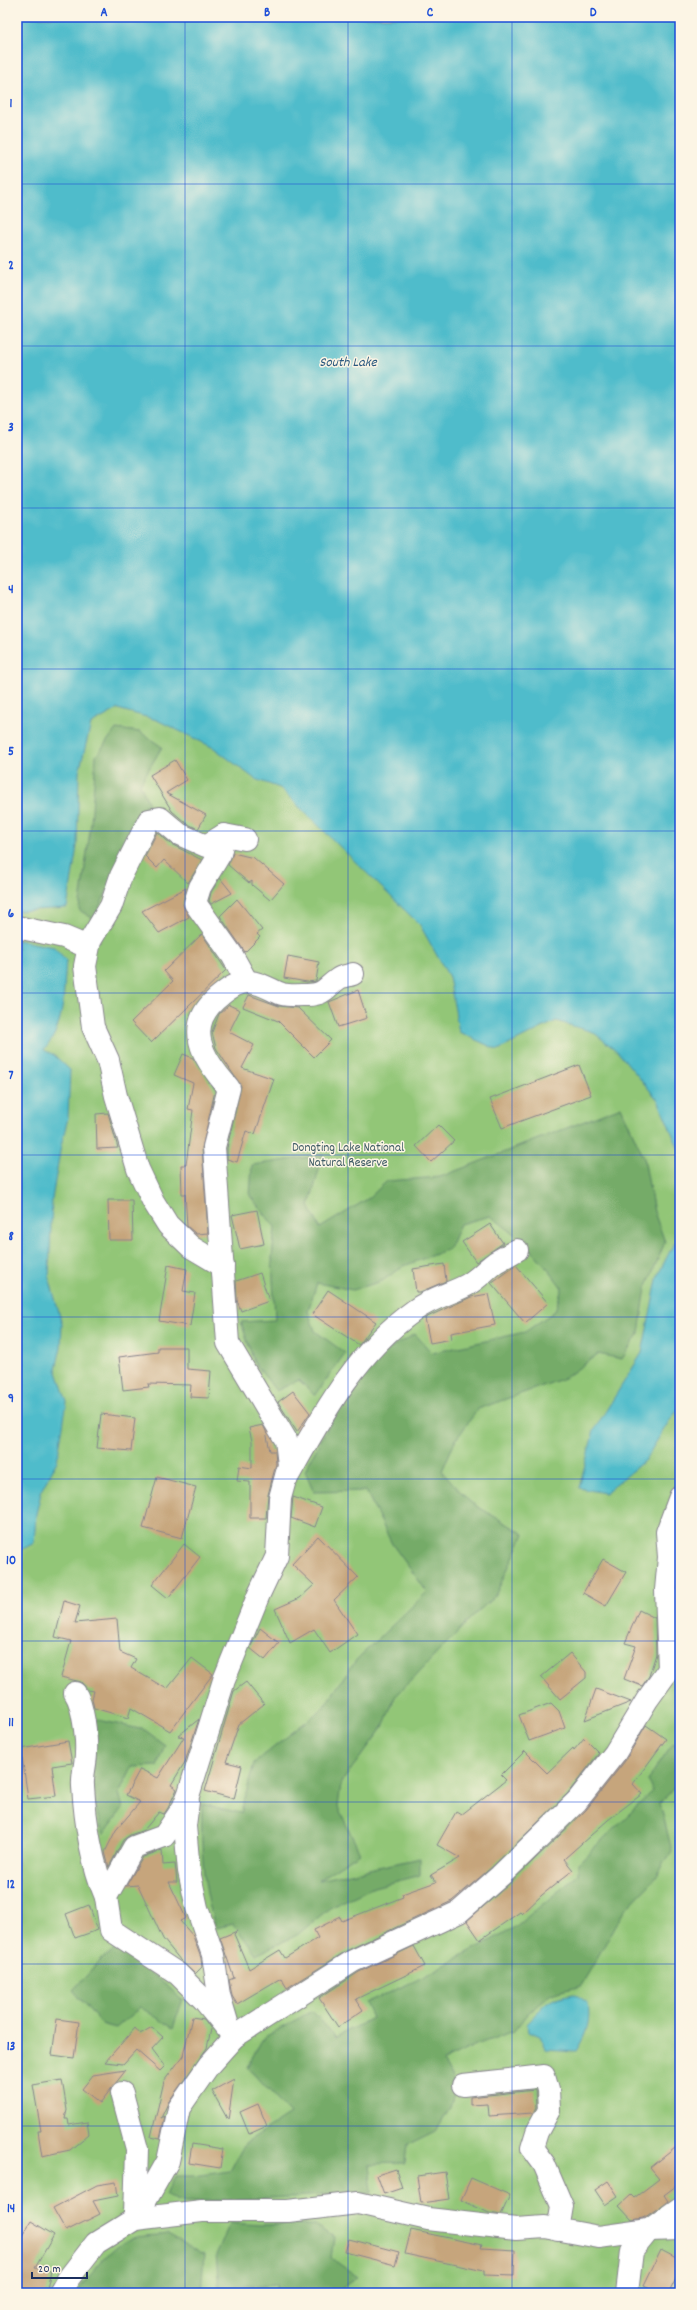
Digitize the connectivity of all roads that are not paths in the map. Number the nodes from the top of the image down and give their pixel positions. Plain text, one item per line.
1 (224, 835) junction
2 (245, 839) dead end
3 (17, 927) edge
4 (88, 947) junction
5 (353, 974) dead end
6 (247, 982) junction
7 (517, 1250) dead end
8 (223, 1266) junction
9 (284, 1484) junction
10 (680, 1497) edge
11 (675, 1662) edge
12 (75, 1693) dead end
13 (189, 1793) junction
14 (106, 1897) junction
15 (232, 2035) junction
16 (463, 2085) dead end
17 (122, 2093) dead end
18 (680, 2208) edge
19 (135, 2219) junction
20 (680, 2229) edge
21 (558, 2230) junction
22 (648, 2230) junction
23 (60, 2293) edge
24 (627, 2293) edge

1 - 2 street
1 - 4 street
1 - 6 street
3 - 4 street
4 - 8 street
5 - 6 street
6 - 8 street
7 - 9 street
8 - 9 street
9 - 13 street
10 - 11 street
11 - 15 street
12 - 14 street
13 - 14 street
13 - 15 street
14 - 15 street
15 - 19 street
16 - 21 street
17 - 19 street
18 - 22 street
19 - 21 street
19 - 23 street
20 - 22 street
21 - 22 street
22 - 24 street

